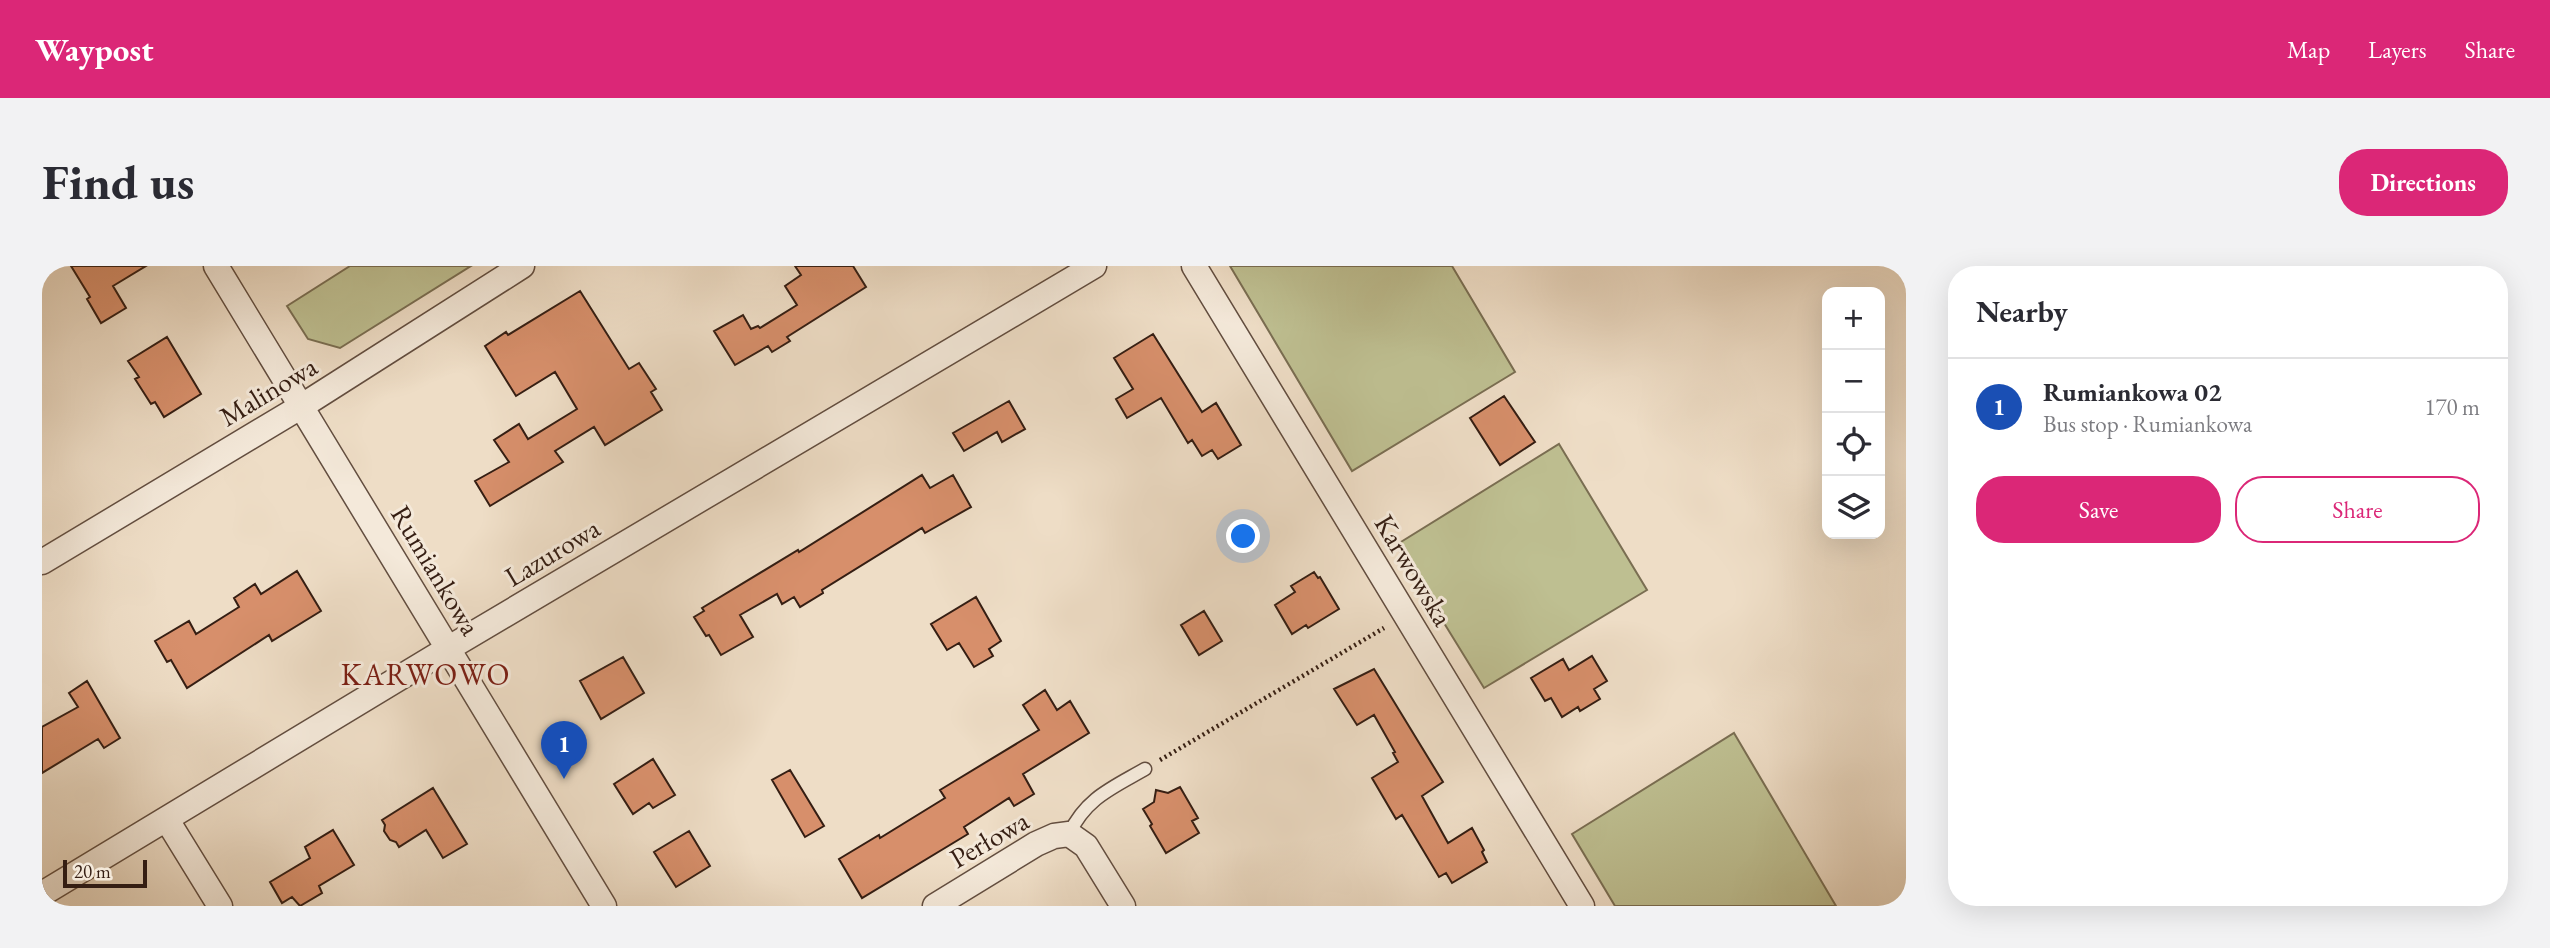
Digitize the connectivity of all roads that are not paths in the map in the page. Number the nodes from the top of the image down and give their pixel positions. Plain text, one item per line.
1 (216, 266) edge
2 (522, 266) edge
3 (1094, 266) edge
4 (1194, 266) edge
5 (302, 406) junction
6 (42, 562) edge
7 (449, 648) junction
8 (1145, 769) road end
9 (167, 820) junction
10 (1069, 834) junction
11 (42, 894) edge
12 (220, 906) edge
13 (604, 906) edge
14 (935, 906) edge
15 (1123, 906) edge
16 (1582, 906) edge

1 - 5 street, Rumiankowa
2 - 5 street, Malinowa
3 - 7 street, Lazurowa
4 - 16 street, Karwowska
5 - 6 street, Malinowa
5 - 7 street, Rumiankowa
7 - 9 street, Lazurowa
7 - 13 street, Rumiankowa
8 - 10 lane
9 - 11 street, Lazurowa
9 - 12 street
10 - 14 street, Perłowa
10 - 15 street, Perłowa

